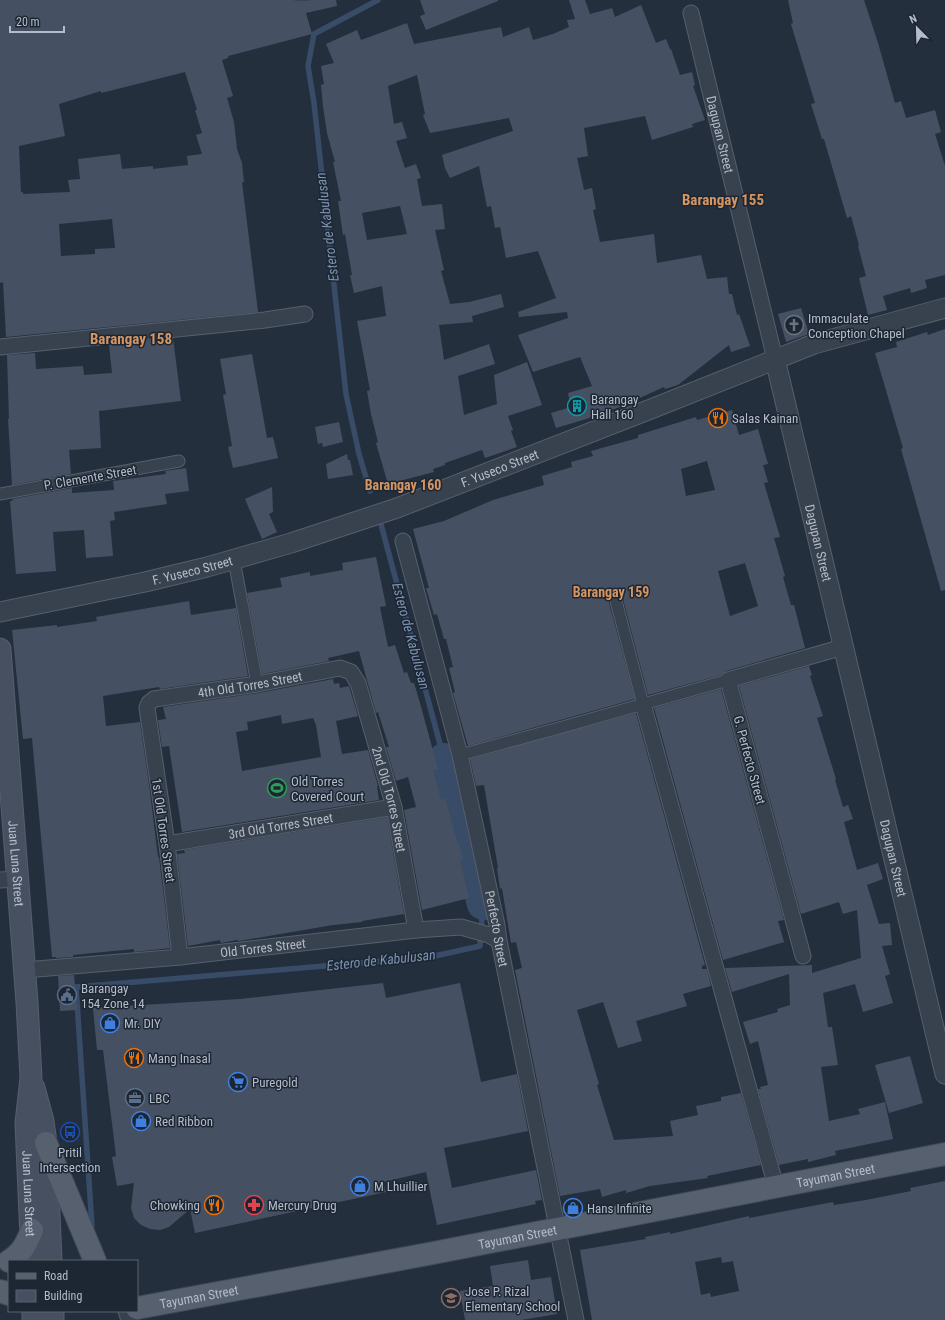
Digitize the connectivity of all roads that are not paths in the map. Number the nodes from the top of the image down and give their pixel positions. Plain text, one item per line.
1 (691, 13) dead end
2 (945, 308) edge
3 (305, 314) dead end
4 (0, 347) edge
5 (774, 359) junction
6 (179, 461) dead end
7 (0, 494) edge
8 (403, 541) dead end
9 (234, 560) junction
10 (616, 601) dead end
11 (0, 612) edge
12 (843, 647) junction
13 (0, 649) edge
14 (351, 672) joint
15 (728, 680) junction
16 (257, 684) junction
17 (149, 703) joint
18 (643, 704) junction
19 (460, 755) junction
20 (394, 807) junction
21 (167, 844) junction
22 (9, 880) edge
23 (416, 930) junction
24 (494, 938) junction
25 (803, 956) dead end
26 (180, 957) junction
27 (25, 970) junction
28 (945, 1074) edge
29 (31, 1078) junction
30 (46, 1143) junction
31 (945, 1154) edge
32 (776, 1187) junction
33 (558, 1229) junction
34 (32, 1230) junction
35 (10, 1260) edge
36 (32, 1260) edge
37 (51, 1260) edge
38 (95, 1260) edge
39 (138, 1308) edge
40 (576, 1320) edge

1 - 5 street, Dagupan Street
2 - 5 street, F. Yuseco Street
3 - 4 street
5 - 9 street, F. Yuseco Street
5 - 12 street, Dagupan Street
6 - 7 street, P. Clemente Street
8 - 19 street, Perfecto Street
9 - 11 street, F. Yuseco Street
9 - 16 street
10 - 18 street
12 - 15 street
12 - 28 street, Dagupan Street
13 - 22 main road, Juan Luna Street
14 - 16 street, 4th Old Torres Street
14 - 20 street, 2nd Old Torres Street
15 - 18 street
15 - 25 street, G. Perfecto Street
16 - 17 street, 4th Old Torres Street
17 - 21 street, 1st Old Torres Street
18 - 19 street
18 - 32 street
19 - 24 street, Perfecto Street
20 - 21 street, 3rd Old Torres Street
20 - 23 street, 2nd Old Torres Street
21 - 26 street, 1st Old Torres Street
22 - 27 main road, Juan Luna Street
23 - 24 street, Old Torres Street
23 - 26 street, Old Torres Street
24 - 33 street, Perfecto Street
26 - 27 street, Old Torres Street
27 - 29 main road, Juan Luna Street
29 - 30 main road, Juan Luna Street
29 - 34 main road, Juan Luna Street
30 - 37 main road, Juan Luna Street
30 - 38 main road
31 - 32 main road, Tayuman Street
32 - 33 main road, Tayuman Street
33 - 39 main road, Tayuman Street
33 - 40 street, Perfecto Street
34 - 35 main road
34 - 36 main road, Juan Luna Street

